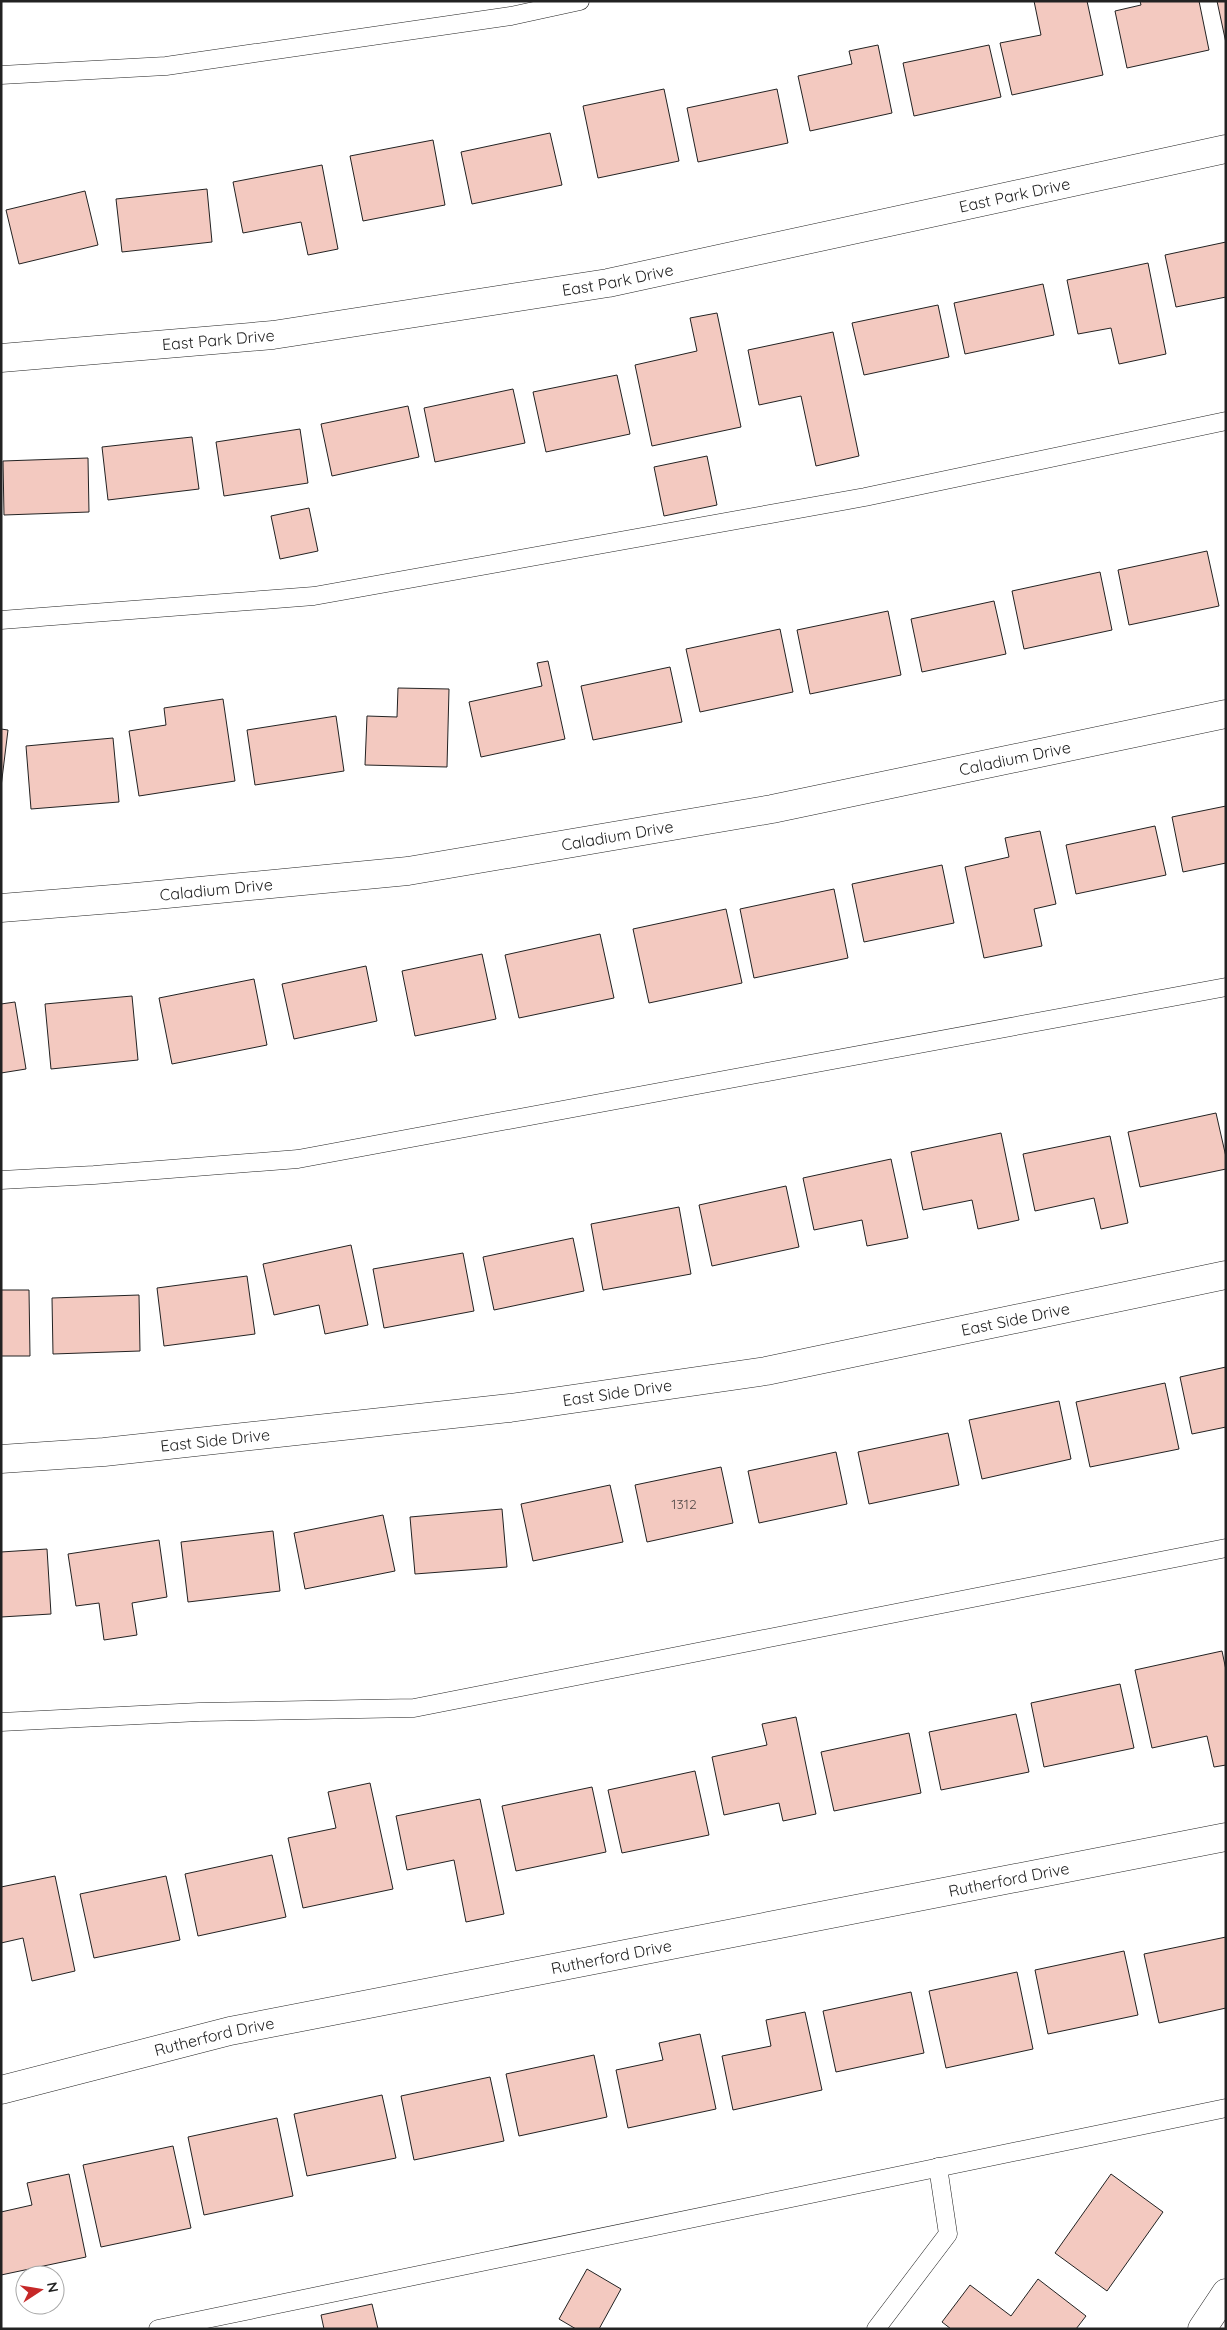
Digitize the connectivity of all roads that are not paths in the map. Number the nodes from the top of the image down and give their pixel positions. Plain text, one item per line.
1 (580, 1) edge
2 (1, 75) edge
3 (1226, 149) edge
4 (1, 358) edge
5 (1226, 421) edge
6 (1, 620) edge
7 (1226, 714) edge
8 (1, 908) edge
9 (1226, 987) edge
10 (1, 1180) edge
11 (1226, 1275) edge
12 (1, 1459) edge
13 (1226, 1548) edge
14 (1, 1722) edge
15 (1226, 1838) edge
16 (1, 2090) edge
17 (1226, 2108) edge
18 (938, 2167) junction
19 (1226, 2293) edge
20 (158, 2329) edge
21 (876, 2329) edge
22 (1202, 2329) edge

1 - 2 lane
3 - 4 street, East Park Drive
5 - 6 lane
7 - 8 street, Caladium Drive
9 - 10 lane
11 - 12 street, East Side Drive
13 - 14 lane
15 - 16 street, Rutherford Drive
17 - 18 lane
18 - 20 lane
18 - 21 lane
19 - 22 street

